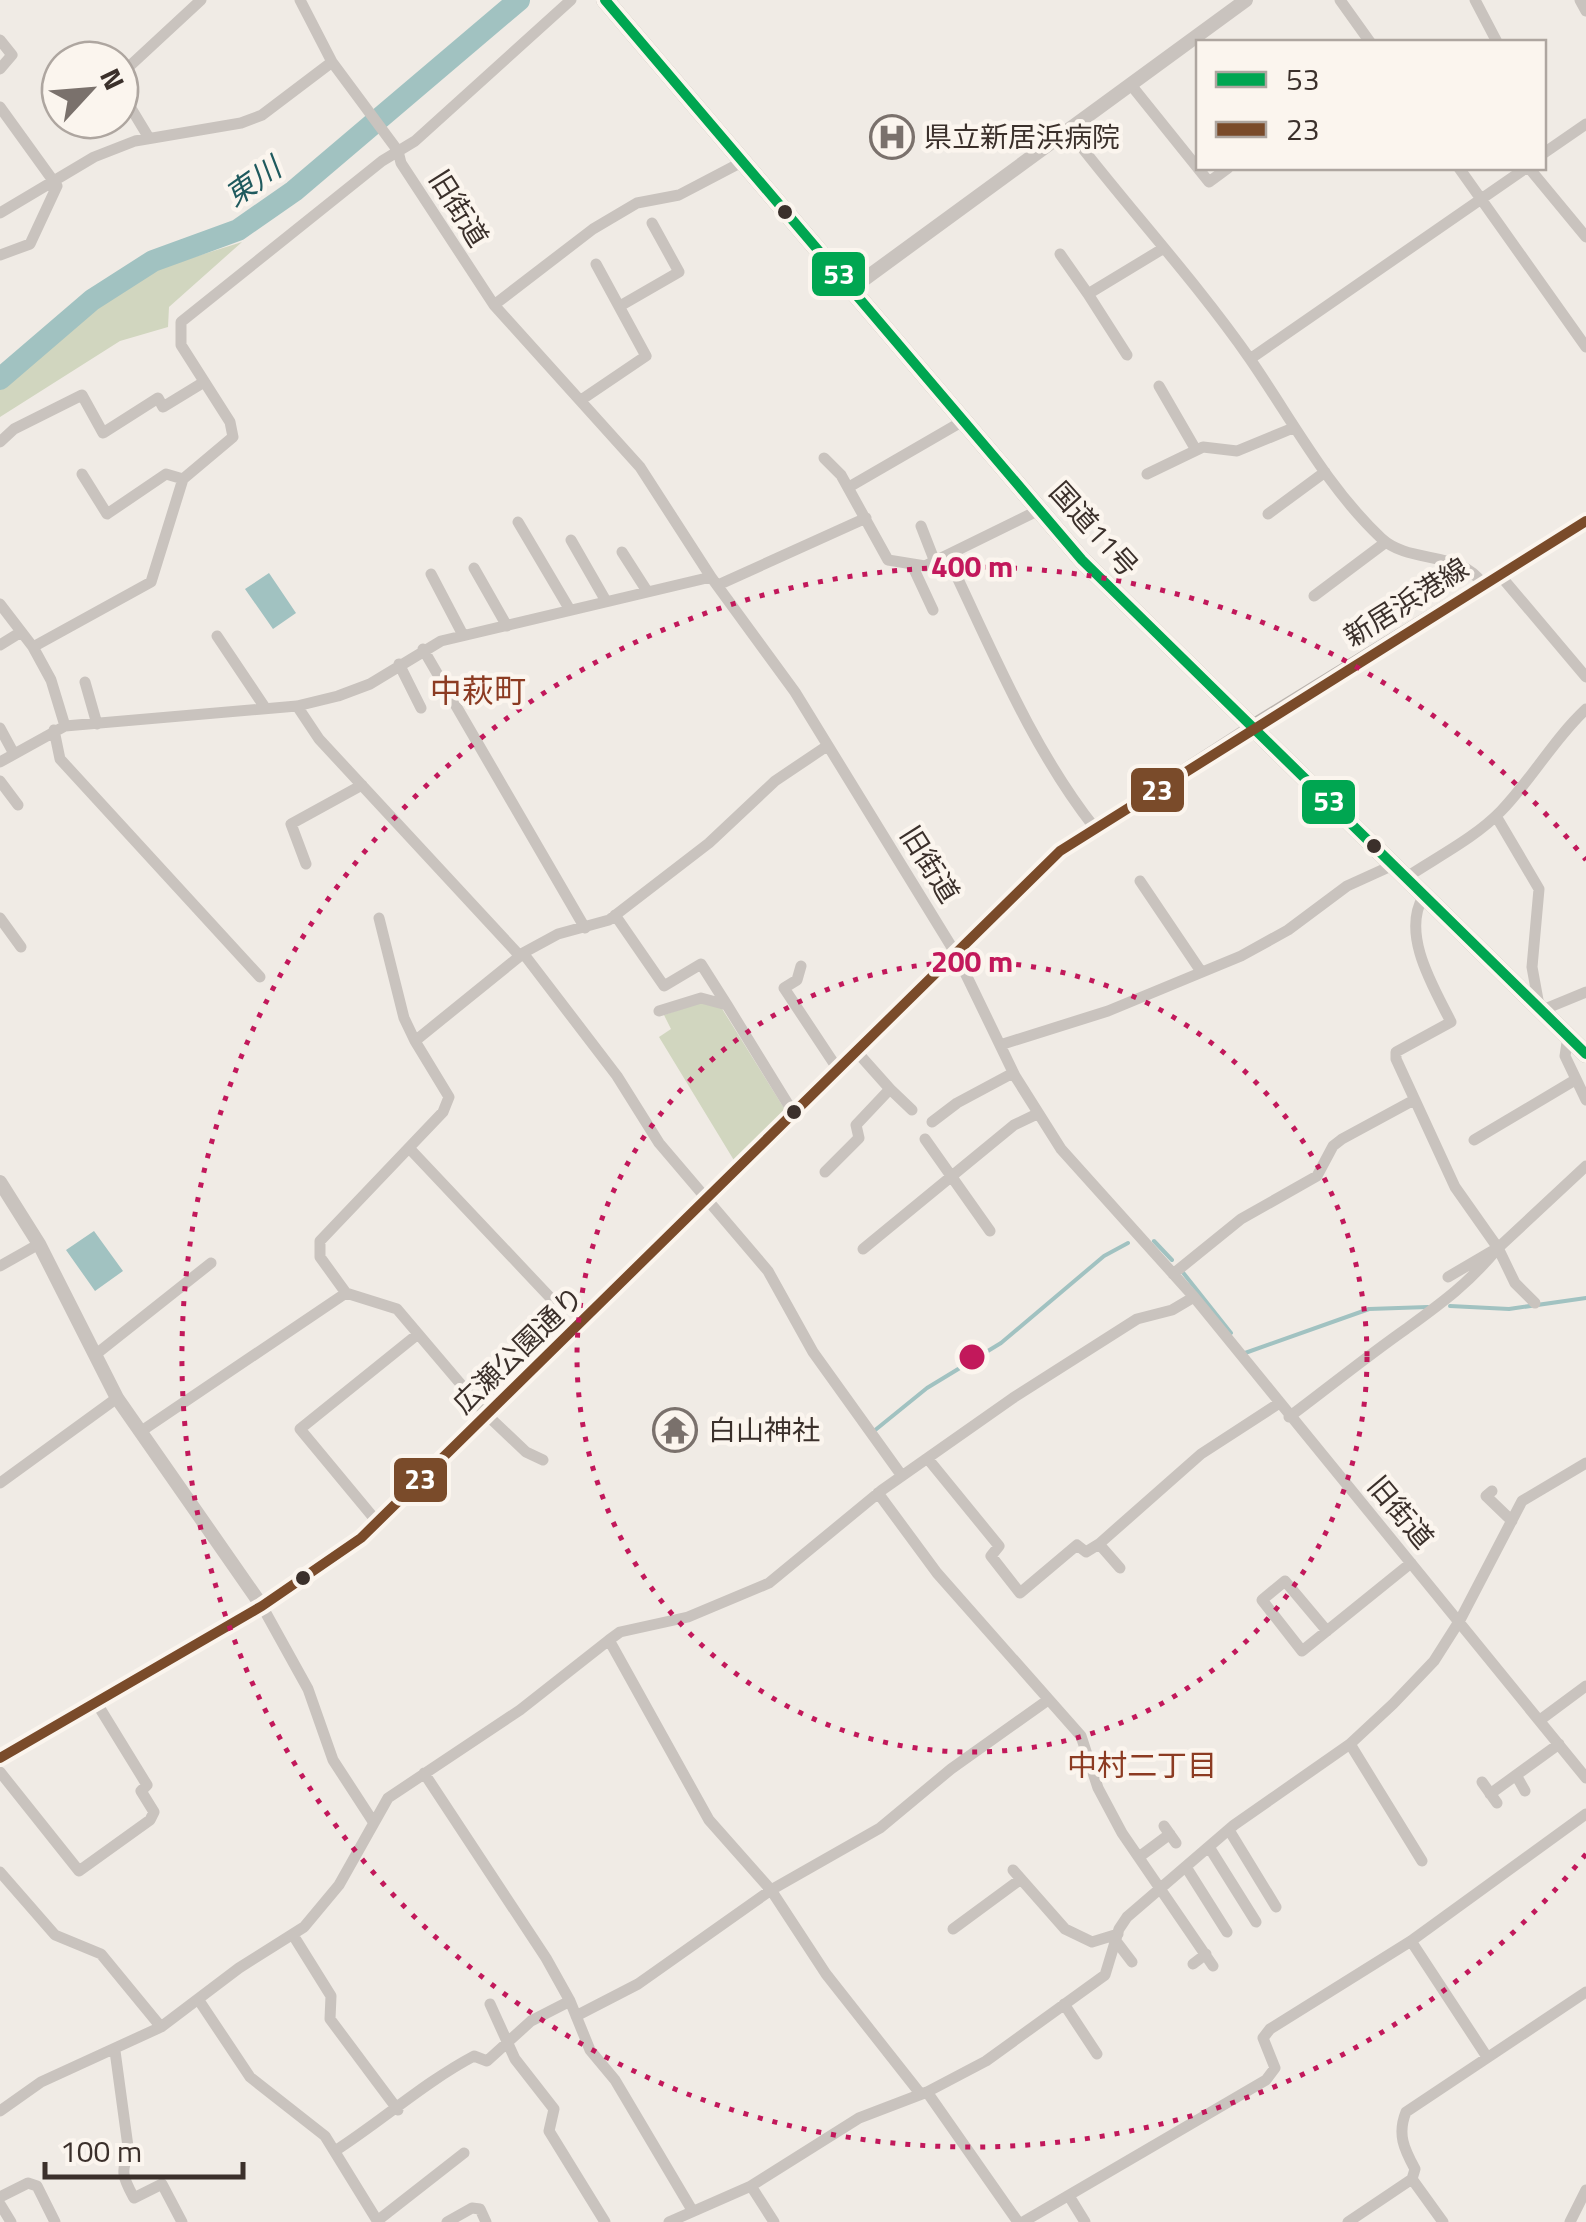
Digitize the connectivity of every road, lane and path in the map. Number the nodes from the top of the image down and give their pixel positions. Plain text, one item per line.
1 (202, 0) edge
2 (300, 0) edge
3 (570, 0) edge
4 (605, 0) edge
5 (1246, 0) edge
6 (1340, 0) edge
7 (1476, 0) edge
8 (1580, 0) edge
9 (1586, 11) edge
10 (0, 40) edge
11 (1369, 40) edge
12 (1496, 40) edge
13 (140, 57) edge
14 (332, 62) junction
15 (0, 69) edge
16 (1130, 85) junction
17 (0, 108) edge
18 (140, 123) edge
19 (1586, 124) edge
20 (1069, 131) junction
21 (149, 138) junction
22 (396, 147) junction
23 (1546, 153) edge
24 (742, 162) junction
25 (1196, 166) edge
26 (1199, 170) edge
27 (1225, 170) edge
28 (1460, 170) edge
29 (1525, 170) edge
30 (1530, 170) edge
31 (54, 179) junction
32 (1482, 200) junction
33 (0, 213) edge
34 (652, 223) dead end
35 (1586, 238) edge
36 (1164, 248) junction
37 (1060, 254) dead end
38 (0, 255) edge
39 (596, 264) dead end
40 (852, 289) junction
41 (1088, 294) junction
42 (494, 305) junction
43 (620, 306) junction
44 (1586, 346) edge
45 (1126, 355) dead end
46 (1250, 360) junction
47 (204, 382) junction
48 (1159, 386) dead end
49 (580, 400) junction
50 (964, 421) junction
51 (1293, 428) junction
52 (0, 442) edge
53 (1196, 450) junction
54 (824, 458) dead end
55 (1324, 472) junction
56 (82, 474) dead end
57 (1147, 474) dead end
58 (183, 479) junction
59 (849, 487) junction
60 (1040, 510) junction
61 (1268, 514) dead end
62 (866, 518) junction
63 (1586, 521) edge
64 (518, 522) dead end
65 (921, 526) dead end
66 (571, 540) dead end
67 (1386, 542) junction
68 (622, 552) dead end
69 (941, 559) junction
70 (912, 565) junction
71 (474, 568) dead end
72 (431, 574) dead end
73 (1499, 574) junction
74 (714, 581) junction
75 (1483, 584) junction
76 (647, 591) junction
77 (1314, 596) dead end
78 (606, 601) junction
79 (0, 604) edge
80 (570, 610) junction
81 (933, 610) dead end
82 (507, 626) junction
83 (20, 632) junction
84 (463, 635) junction
85 (218, 636) dead end
86 (0, 645) edge
87 (34, 648) junction
88 (423, 649) junction
89 (399, 664) junction
90 (1586, 677) edge
91 (86, 682) dead end
92 (264, 706) junction
93 (297, 706) junction
94 (422, 708) dead end
95 (1586, 708) edge
96 (97, 724) junction
97 (1252, 727) junction
98 (0, 728) edge
99 (59, 728) junction
100 (827, 746) junction
101 (13, 752) junction
102 (0, 762) edge
103 (0, 781) edge
104 (362, 785) junction
105 (18, 804) dead end
106 (1496, 816) junction
107 (1094, 826) junction
108 (306, 864) dead end
109 (1398, 872) junction
110 (1140, 880) dead end
111 (1422, 898) junction
112 (614, 915) junction
113 (0, 918) edge
114 (379, 918) dead end
115 (585, 928) junction
116 (22, 947) dead end
117 (522, 954) junction
118 (956, 954) junction
119 (802, 966) dead end
120 (1200, 970) junction
121 (260, 978) dead end
122 (1586, 992) edge
123 (726, 1005) junction
124 (659, 1011) dead end
125 (1540, 1011) junction
126 (1568, 1036) junction
127 (414, 1041) junction
128 (1000, 1045) junction
129 (857, 1052) junction
130 (1586, 1054) edge
131 (838, 1070) junction
132 (1013, 1073) junction
133 (1575, 1080) junction
134 (890, 1088) junction
135 (1414, 1100) junction
136 (1586, 1100) edge
137 (912, 1110) dead end
138 (794, 1114) junction
139 (1037, 1114) junction
140 (932, 1122) dead end
141 (925, 1139) dead end
142 (1474, 1140) dead end
143 (409, 1148) junction
144 (1586, 1166) edge
145 (825, 1172) dead end
146 (952, 1174) junction
147 (0, 1182) edge
148 (706, 1202) junction
149 (990, 1231) dead end
150 (38, 1244) junction
151 (1498, 1248) junction
152 (862, 1249) dead end
153 (211, 1263) dead end
154 (0, 1266) edge
155 (1173, 1274) junction
156 (1448, 1277) dead end
157 (346, 1293) junction
158 (1194, 1297) junction
159 (1535, 1303) dead end
160 (561, 1310) dead end
161 (418, 1334) junction
162 (95, 1355) junction
163 (117, 1398) junction
164 (1278, 1404) junction
165 (488, 1414) junction
166 (1289, 1417) junction
167 (140, 1432) junction
168 (928, 1459) junction
169 (542, 1460) dead end
170 (1586, 1463) edge
171 (902, 1476) junction
172 (0, 1483) edge
173 (1492, 1491) dead end
174 (878, 1493) junction
175 (1512, 1522) junction
176 (378, 1523) junction
177 (1099, 1544) junction
178 (1411, 1562) junction
179 (1120, 1568) dead end
180 (262, 1606) junction
181 (1460, 1620) junction
182 (1326, 1631) junction
183 (609, 1640) junction
184 (1586, 1686) edge
185 (1048, 1700) junction
186 (96, 1702) junction
187 (1540, 1720) junction
188 (1350, 1744) junction
189 (1559, 1744) junction
190 (0, 1758) edge
191 (0, 1772) edge
192 (424, 1772) junction
193 (1516, 1776) junction
194 (1586, 1778) edge
195 (1482, 1782) dead end
196 (1526, 1791) dead end
197 (1586, 1814) edge
198 (372, 1820) junction
199 (1229, 1830) junction
200 (1170, 1834) dead end
201 (1209, 1847) junction
202 (1140, 1856) junction
203 (1422, 1861) dead end
204 (1186, 1867) junction
205 (0, 1872) edge
206 (1162, 1887) junction
207 (771, 1890) junction
208 (1276, 1906) dead end
209 (1256, 1922) dead end
210 (953, 1929) dead end
211 (1227, 1932) dead end
212 (294, 1935) junction
213 (1117, 1938) junction
214 (1411, 1940) junction
215 (1132, 1962) dead end
216 (1193, 1964) dead end
217 (1586, 1992) edge
218 (198, 1999) junction
219 (570, 2000) junction
220 (490, 2004) dead end
221 (1064, 2004) junction
222 (576, 2016) junction
223 (161, 2027) junction
224 (505, 2041) junction
225 (115, 2051) junction
226 (1097, 2054) dead end
227 (1486, 2057) junction
228 (923, 2092) junction
229 (0, 2110) edge
230 (398, 2110) junction
231 (335, 2151) junction
232 (464, 2153) dead end
233 (1412, 2180) junction
234 (751, 2186) junction
235 (1586, 2190) edge
236 (1069, 2196) junction
237 (3, 2210) edge
238 (692, 2210) junction
239 (55, 2222) edge
240 (182, 2222) edge
241 (378, 2222) edge
242 (447, 2222) edge
243 (486, 2222) edge
244 (606, 2222) edge
245 (669, 2222) edge
246 (774, 2222) edge
247 (1021, 2222) edge
248 (1084, 2222) edge
249 (1348, 2222) edge
250 (1444, 2222) edge
251 (1570, 2222) edge

1 - 13 street
2 - 14 street, 旧街道
3 - 22 street
4 - 24 highway, 国道11号
5 - 16 street
6 - 11 street
7 - 12 street
8 - 9 street
10 - 15 street
14 - 21 street
14 - 22 street, 旧街道
16 - 20 street
16 - 25 street
17 - 31 street
18 - 21 street
19 - 23 street
20 - 36 street
20 - 40 street
21 - 31 street
22 - 42 street, 旧街道
22 - 47 street
24 - 40 highway, 国道11号
24 - 42 street
26 - 27 street
28 - 32 street
29 - 32 street
30 - 35 street
31 - 33 street
31 - 38 street
32 - 44 street
32 - 46 street
34 - 43 street
36 - 41 street
36 - 46 street
37 - 41 street
39 - 43 street
40 - 50 highway, 国道11号
41 - 45 street
42 - 49 street, 旧街道
43 - 49 street
46 - 51 street
47 - 52 street
47 - 58 street
48 - 53 street
49 - 74 street, 旧街道
50 - 59 street
50 - 60 highway, 国道11号
51 - 53 street
51 - 55 street
53 - 57 street
54 - 59 street
55 - 61 street
55 - 67 street
56 - 58 street
58 - 87 street
59 - 62 street
60 - 69 street
60 - 97 highway, 国道11号
62 - 70 street
62 - 74 street
63 - 73 main road, 新居浜港線
64 - 80 street
65 - 69 street
66 - 78 street
67 - 75 street
67 - 77 street
68 - 76 street
69 - 70 street
69 - 107 street
70 - 81 street
71 - 82 street
72 - 84 street
73 - 75 main road, 新居浜港線
73 - 90 street
74 - 76 street
74 - 100 street, 旧街道
75 - 97 main road, 新居浜港線
76 - 78 street
78 - 80 street
79 - 83 street
80 - 82 street
82 - 84 street
83 - 86 street
83 - 87 street
84 - 88 street
85 - 92 street
87 - 99 street
88 - 89 street
88 - 115 street
89 - 93 street
89 - 94 street
91 - 96 street
92 - 93 street
92 - 96 street
93 - 104 street
95 - 106 street
96 - 99 street
97 - 107 street, 広瀬公園通り
97 - 109 highway, 国道11号
98 - 101 street
99 - 101 street
99 - 121 street
100 - 112 street
100 - 118 street, 旧街道
101 - 102 street
103 - 105 street
104 - 108 street
104 - 117 street
106 - 109 street
106 - 125 street
107 - 118 street, 広瀬公園通り
109 - 111 highway, 国道11号
109 - 120 street
110 - 120 street
111 - 125 highway, 国道11号
111 - 135 street
112 - 115 street
112 - 123 street
113 - 116 street
114 - 127 street
115 - 117 street
117 - 127 street
117 - 148 street
118 - 128 street, 旧街道
118 - 129 street, 広瀬公園通り
119 - 131 street
120 - 128 street
122 - 125 street
123 - 124 street
123 - 138 street
125 - 126 highway, 国道11号
126 - 130 highway, 国道11号
126 - 133 street
127 - 143 street
128 - 132 street, 旧街道
129 - 131 street, 広瀬公園通り
129 - 134 street
131 - 138 street, 広瀬公園通り
132 - 139 street, 旧街道
132 - 140 street
133 - 136 street
133 - 142 street
134 - 137 street
134 - 145 street
135 - 151 street
135 - 155 street
138 - 148 street, 広瀬公園通り
139 - 146 street
139 - 155 street, 旧街道
141 - 146 street
143 - 157 street
143 - 160 street
144 - 151 street
146 - 149 street
146 - 152 street
147 - 150 street
148 - 165 street, 広瀬公園通り
148 - 171 street
150 - 154 street
150 - 162 street
151 - 156 street
151 - 159 street
151 - 166 street
153 - 162 street
155 - 158 street, 旧街道
157 - 161 street
157 - 167 street
158 - 164 street, 旧街道
158 - 168 street
161 - 165 street
161 - 176 street
162 - 163 street
163 - 167 street
163 - 172 street
164 - 166 street, 旧街道
164 - 177 street
165 - 169 street
165 - 176 street, 広瀬公園通り
166 - 178 street, 旧街道
167 - 180 street
168 - 171 street
168 - 177 street
170 - 175 street
171 - 174 street
173 - 175 street
174 - 183 street
174 - 185 street
175 - 181 street
176 - 180 street, 広瀬公園通り
177 - 179 street
178 - 181 street, 旧街道
178 - 182 street
180 - 186 street, 広瀬公園通り
180 - 198 street
181 - 187 street, 旧街道
181 - 188 street
182 - 182 street
183 - 192 street
183 - 207 street
184 - 187 street
185 - 202 street
185 - 207 street
186 - 190 street, 広瀬公園通り
186 - 191 street
187 - 189 street, 旧街道
188 - 199 street
188 - 203 street
189 - 193 street
189 - 194 street, 旧街道
192 - 198 street
192 - 219 street
193 - 195 street
193 - 196 street
197 - 214 street
198 - 212 street
199 - 201 street
199 - 208 street
200 - 202 street
201 - 204 street
201 - 209 street
202 - 206 street
204 - 206 street
204 - 211 street
205 - 223 street
206 - 213 street
206 - 216 street
207 - 222 street
207 - 228 street
210 - 213 street
212 - 218 street
212 - 230 street
213 - 215 street
213 - 221 street
214 - 227 street
214 - 236 street
217 - 227 street
218 - 223 street
218 - 231 street
219 - 222 street
219 - 224 street
220 - 224 street
221 - 226 street
221 - 228 street
222 - 238 street
223 - 225 street
224 - 230 street
224 - 244 street
225 - 229 street
225 - 240 street
227 - 233 street
228 - 234 street
228 - 247 street
230 - 231 street
231 - 241 street
232 - 241 street
233 - 249 street
233 - 250 street
234 - 238 street
234 - 246 street
235 - 251 street
236 - 247 street
236 - 248 street
237 - 239 street
238 - 245 street
242 - 243 street

